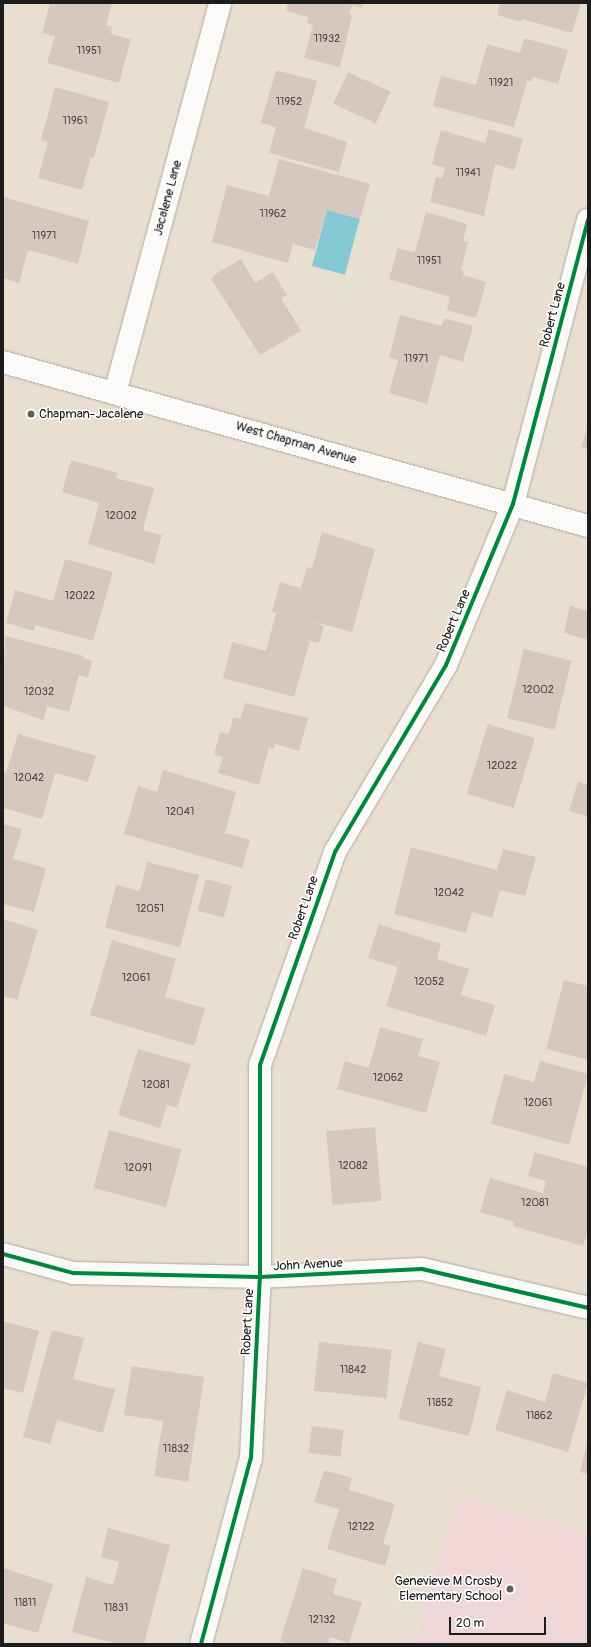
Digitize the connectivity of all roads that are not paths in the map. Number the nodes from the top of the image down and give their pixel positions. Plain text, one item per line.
1 (220, 3) edge
2 (588, 220) edge
3 (3, 362) edge
4 (115, 392) junction
5 (513, 504) junction
6 (588, 526) edge
7 (3, 1254) edge
8 (260, 1277) junction
9 (588, 1308) edge
10 (201, 1644) edge

1 - 4 street, Jacalene Lane
2 - 5 street, Robert Lane
3 - 4 street, West Chapman Avenue
4 - 5 street, West Chapman Avenue
5 - 6 street, West Chapman Avenue
5 - 8 street, Robert Lane
7 - 8 street, John Avenue
8 - 9 street, John Avenue
8 - 10 street, Robert Lane

